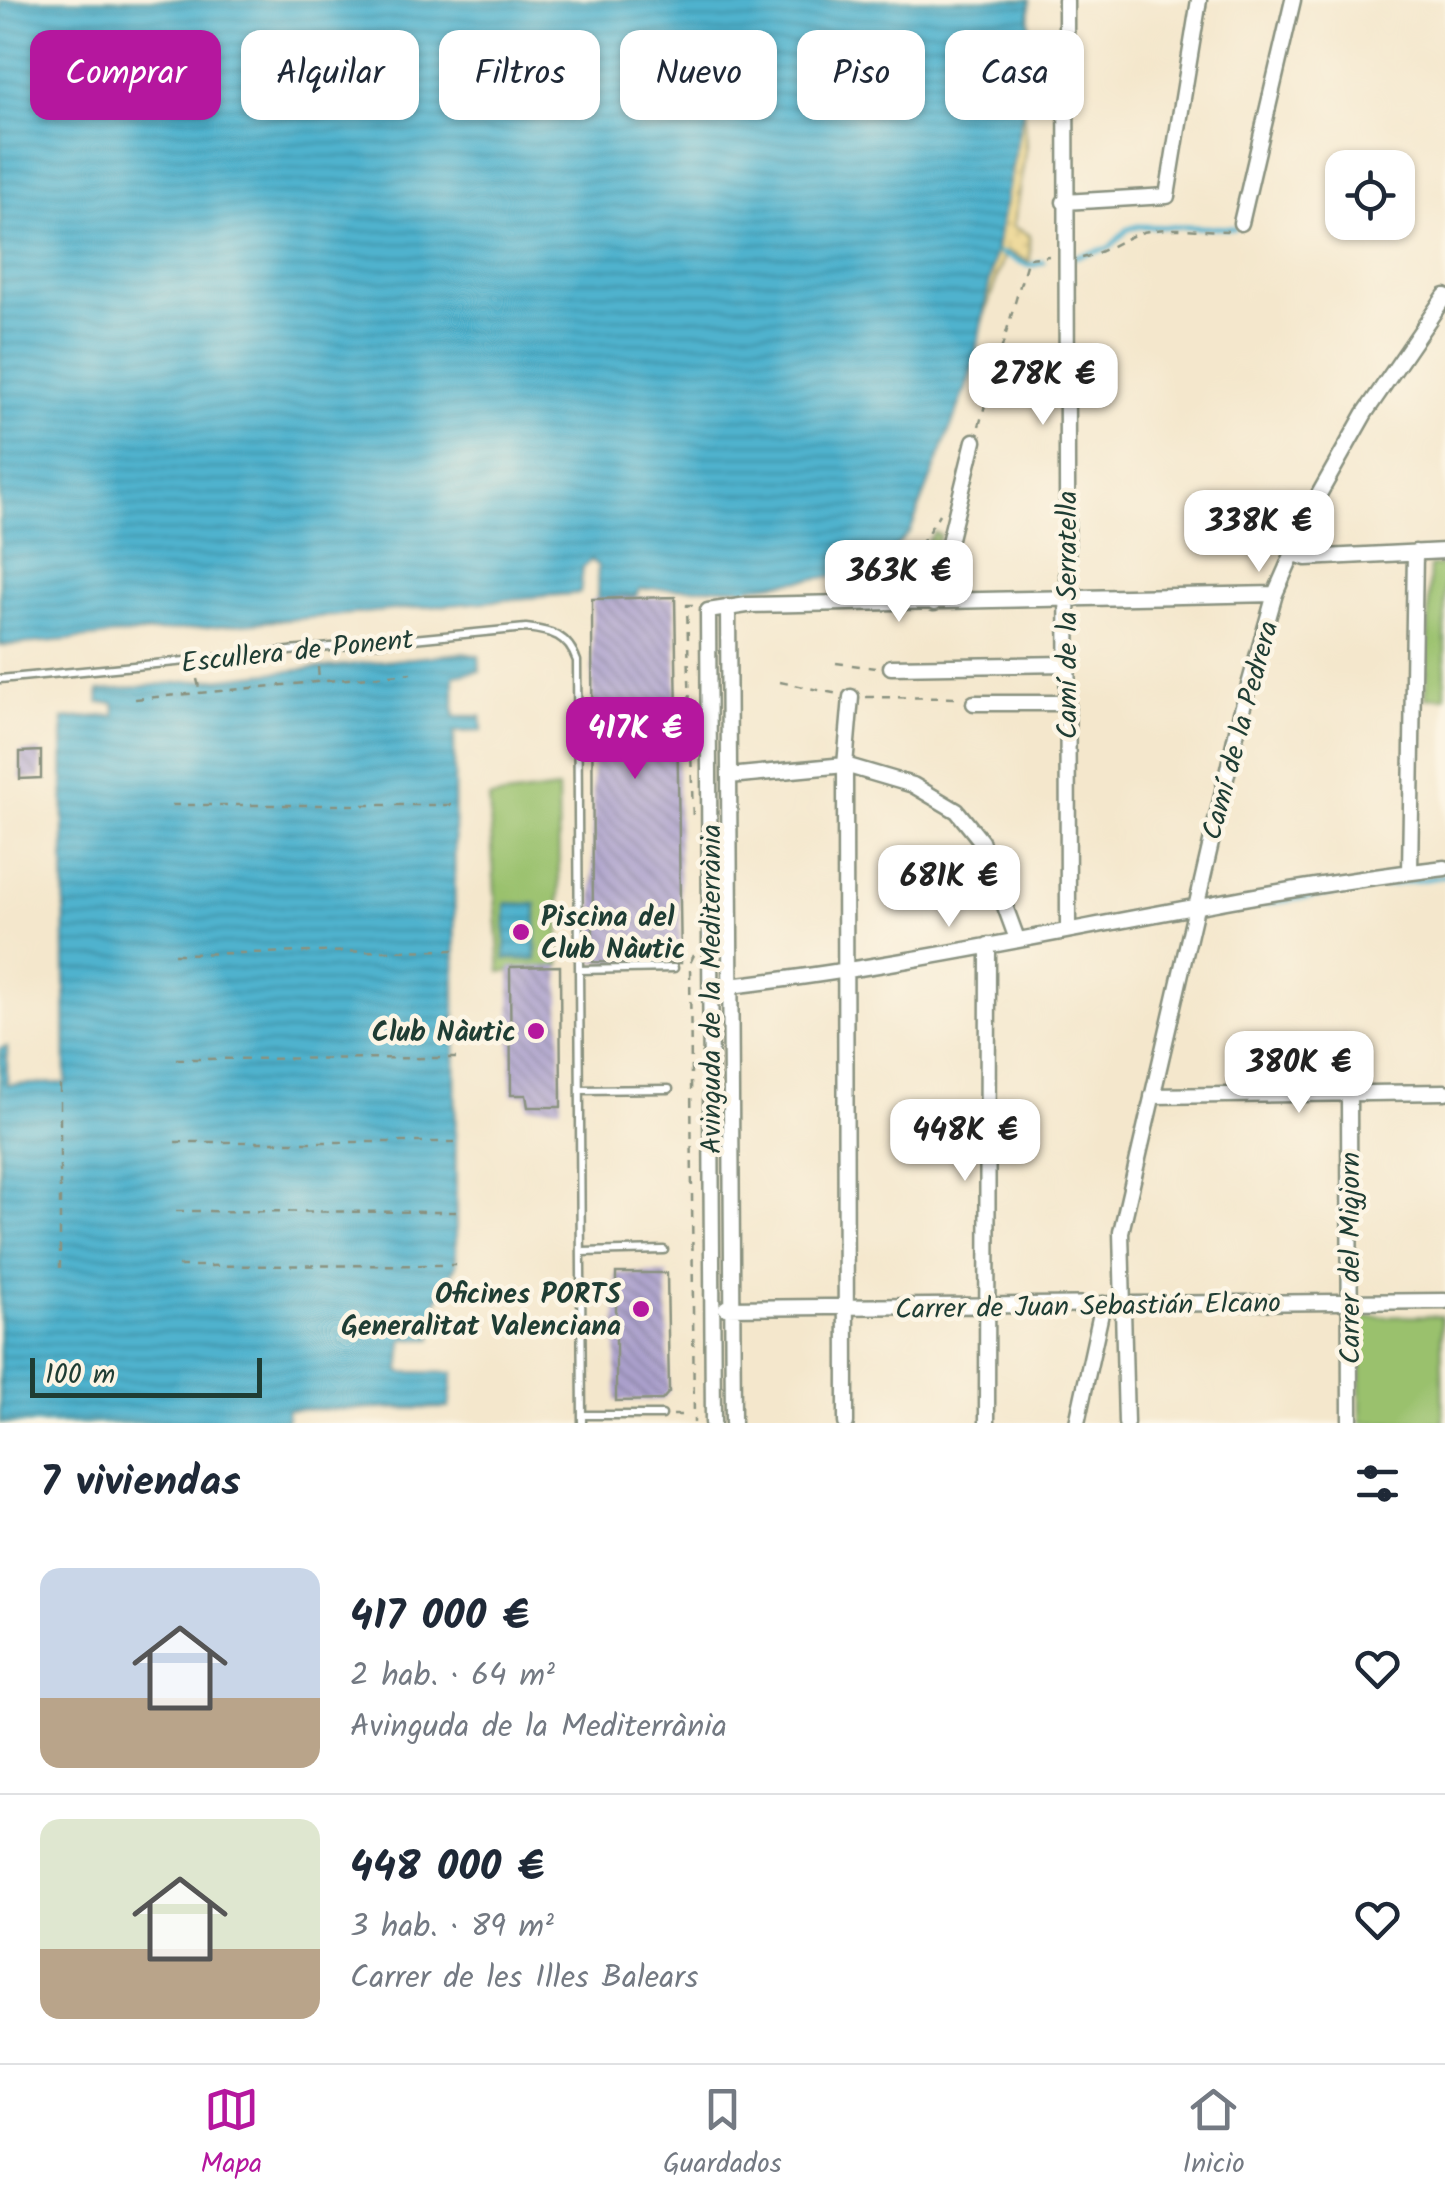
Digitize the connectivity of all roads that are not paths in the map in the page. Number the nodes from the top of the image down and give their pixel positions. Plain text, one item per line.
1 (1066, 0) edge
2 (1200, 0) edge
3 (1293, 0) edge
4 (1064, 202) junction
5 (1240, 224) road end
6 (1445, 296) edge
7 (1439, 315) edge
8 (974, 441) road end
9 (1445, 551) edge
10 (1416, 552) junction
11 (1292, 553) junction
12 (1275, 594) junction
13 (1066, 598) junction
14 (934, 603) junction
15 (728, 608) junction
16 (1067, 664) junction
17 (891, 667) road end
18 (0, 679) edge
19 (851, 697) road end
20 (1066, 702) junction
21 (974, 704) road end
22 (845, 765) junction
23 (729, 776) junction
24 (1445, 868) edge
25 (1410, 872) junction
26 (1193, 908) junction
27 (1068, 929) junction
28 (1017, 939) junction
29 (988, 945) junction
30 (674, 968) dead end
31 (579, 970) junction
32 (846, 974) junction
33 (729, 986) junction
34 (710, 988) junction
35 (669, 1089) dead end
36 (580, 1090) junction
37 (1445, 1092) edge
38 (1349, 1093) junction
39 (1152, 1096) junction
40 (664, 1250) dead end
41 (582, 1252) junction
42 (1445, 1301) edge
43 (1350, 1302) junction
44 (1103, 1304) junction
45 (1122, 1304) junction
46 (987, 1306) junction
47 (846, 1307) junction
48 (732, 1308) junction
49 (712, 1309) junction
50 (662, 1415) dead end
51 (582, 1419) edge
52 (714, 1423) edge
53 (733, 1423) edge
54 (846, 1423) edge
55 (988, 1423) edge
56 (1077, 1423) edge
57 (1126, 1423) edge
58 (1350, 1423) edge

1 - 4 street, Camí de la Serratella
2 - 4 street
3 - 5 street
4 - 13 street, Camí de la Serratella
6 - 7 street, Camí de la Pedrera
7 - 11 street, Camí de la Pedrera
8 - 14 street
9 - 10 street
10 - 11 street
10 - 25 street
11 - 12 street, Camí de la Pedrera
12 - 13 street
12 - 26 street, Camí de la Pedrera
13 - 14 street
13 - 16 street, Camí de la Serratella
14 - 15 street
15 - 23 street, Avinguda de la Mediterrània
15 - 34 street, Avinguda de la Mediterrània
16 - 17 street
16 - 20 street, Camí de la Serratella
18 - 31 lane, Escullera de Ponent
19 - 22 street
20 - 21 street
20 - 27 street, Camí de la Serratella
22 - 23 street
22 - 28 street
22 - 32 street
23 - 33 street, Avinguda de la Mediterrània
24 - 25 street
25 - 26 street
26 - 27 street
26 - 39 street, Camí de la Pedrera
27 - 28 street
28 - 29 street
29 - 32 street
29 - 46 street
30 - 31 lane
31 - 36 lane
32 - 33 street
32 - 47 street
33 - 34 street
33 - 48 street, Avinguda de la Mediterrània
34 - 49 street, Avinguda de la Mediterrània
35 - 36 lane
36 - 41 lane
37 - 38 street
38 - 39 street
38 - 43 street, Carrer del Migjorn
39 - 45 street, Camí de la Pedrera
40 - 41 lane
41 - 51 lane
42 - 43 street, Carrer de Juan Sebastián Elcano
43 - 45 street, Carrer de Juan Sebastián Elcano
43 - 58 street, Carrer del Migjorn
44 - 45 street, Carrer de Juan Sebastián Elcano
44 - 46 street, Carrer de Juan Sebastián Elcano
44 - 56 street
45 - 57 street, Camí de la Pedrera
46 - 47 street, Carrer de Juan Sebastián Elcano
46 - 55 street
47 - 48 street, Carrer de Juan Sebastián Elcano
47 - 54 street
48 - 49 street, Carrer de Juan Sebastián Elcano
48 - 53 street, Avinguda de la Mediterrània
49 - 52 street, Avinguda de la Mediterrània
50 - 51 lane

